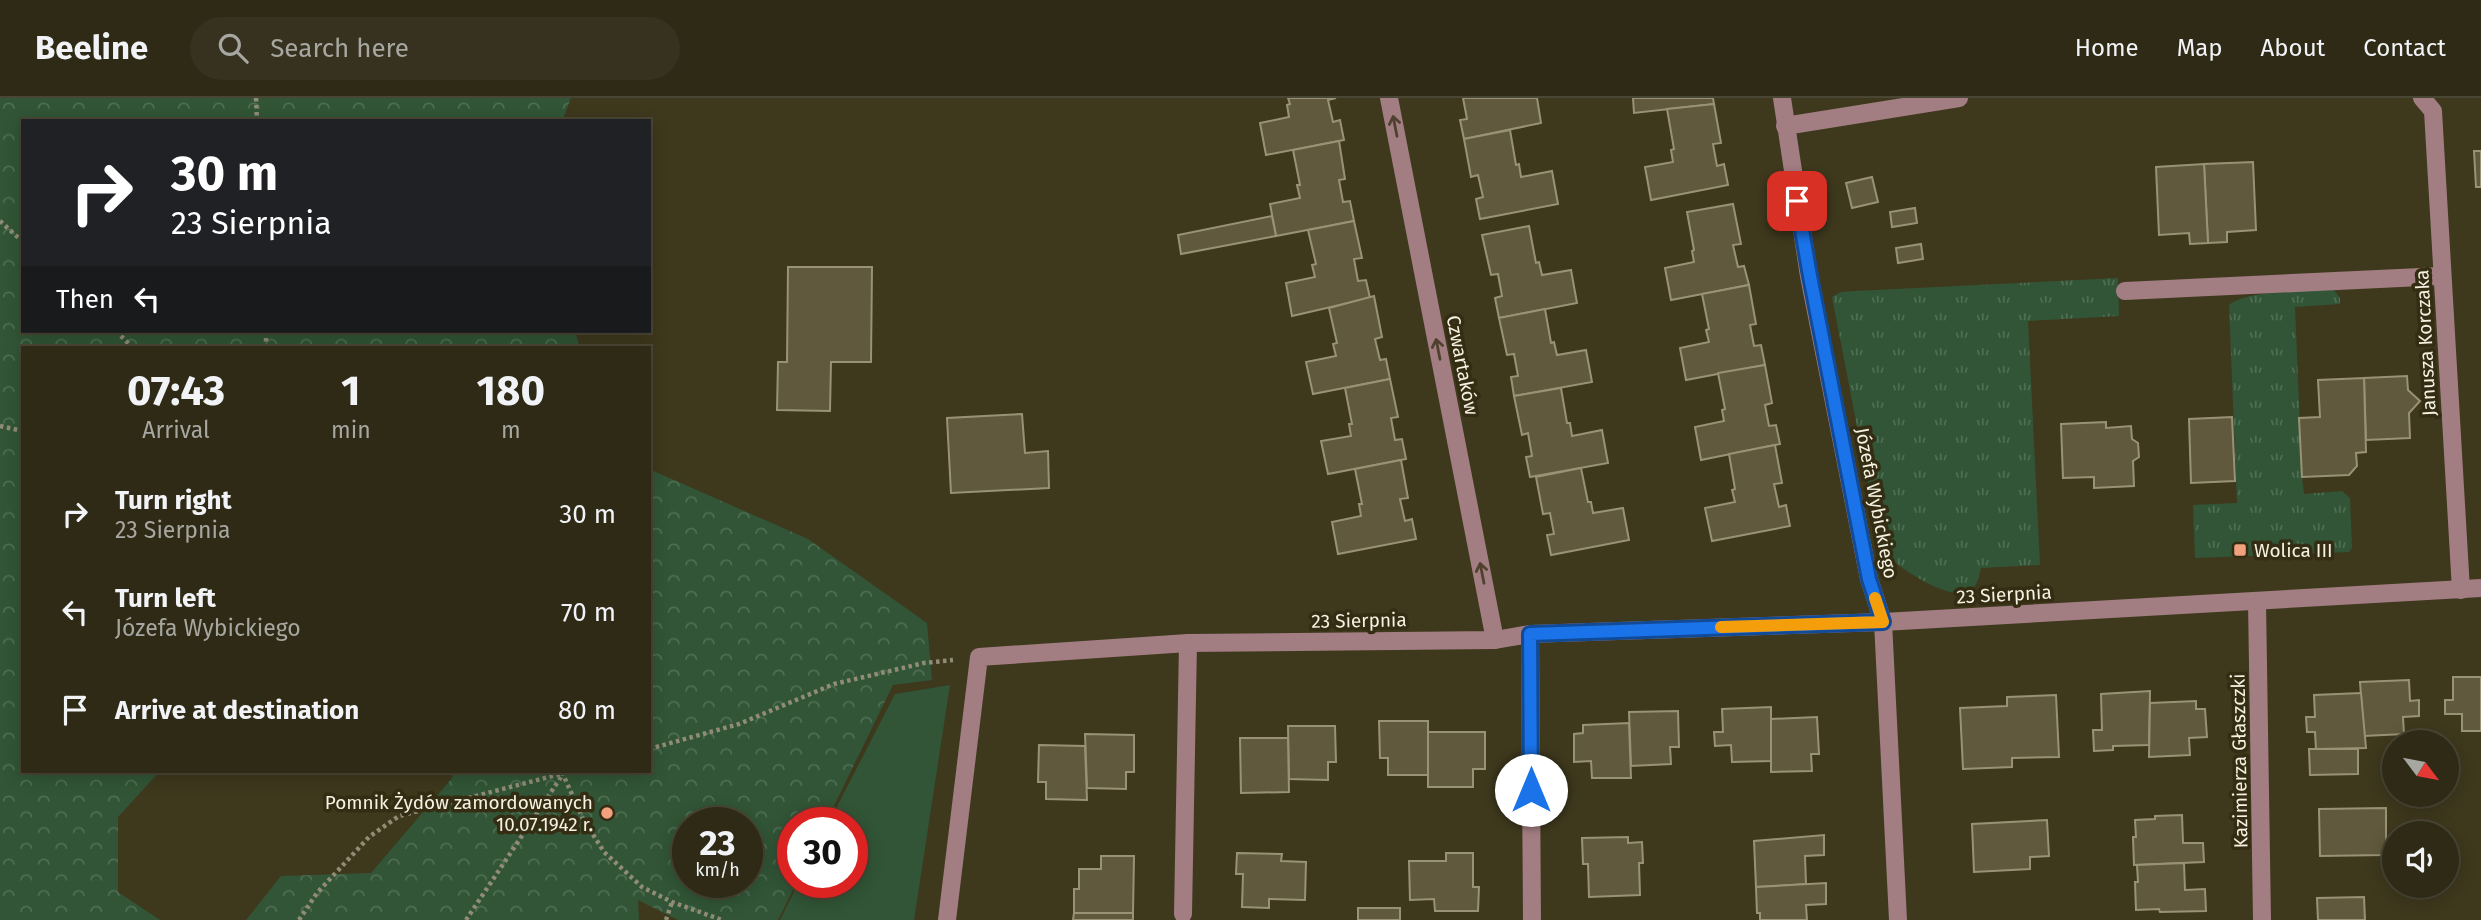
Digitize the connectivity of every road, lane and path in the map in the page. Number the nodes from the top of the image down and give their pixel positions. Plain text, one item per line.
1 (256, 98) edge
2 (1389, 98) edge
3 (1782, 98) edge
4 (1959, 98) edge
5 (2422, 98) edge
6 (257, 119) edge
7 (1785, 126) junction
8 (0, 221) edge
9 (21, 241) edge
10 (2442, 276) junction
11 (2126, 290) dead end
12 (118, 333) edge
13 (131, 346) edge
14 (0, 426) edge
15 (21, 431) edge
16 (2481, 588) edge
17 (2460, 590) junction
18 (2257, 601) junction
19 (1883, 622) junction
20 (1530, 634) junction
21 (1495, 640) junction
22 (1188, 643) junction
23 (979, 657) junction
24 (651, 748) edge
25 (561, 773) edge
26 (564, 773) edge
27 (565, 773) edge
28 (673, 902) junction
29 (1183, 914) dead end
30 (299, 920) edge
31 (466, 920) edge
32 (666, 920) edge
33 (722, 920) edge
34 (947, 920) edge
35 (1532, 920) edge
36 (1898, 920) edge
37 (2262, 920) edge

1 - 6 path
21 -> 2 street, Czwartaków
3 - 7 street, Józefa Wybickiego
4 - 7 street
5 - 10 street, Janusza Korczaka
7 - 19 street, Józefa Wybickiego
8 - 9 path
10 - 11 street
10 - 17 street, Janusza Korczaka
12 - 13 path
14 - 15 path
16 - 17 street, 23 Sierpnia
17 - 18 street, 23 Sierpnia
18 - 19 street, 23 Sierpnia
18 - 37 street, Kazimierza Głaszczki
19 - 20 street, 23 Sierpnia
19 - 36 street, Józefa Wybickiego
20 - 21 street, 23 Sierpnia
20 - 35 street
21 - 22 street, 23 Sierpnia
22 - 23 street, 23 Sierpnia
22 - 29 street
23 - 24 path
23 - 34 street
25 - 30 path
26 - 31 path
27 - 28 path
28 - 32 path
28 - 33 path

